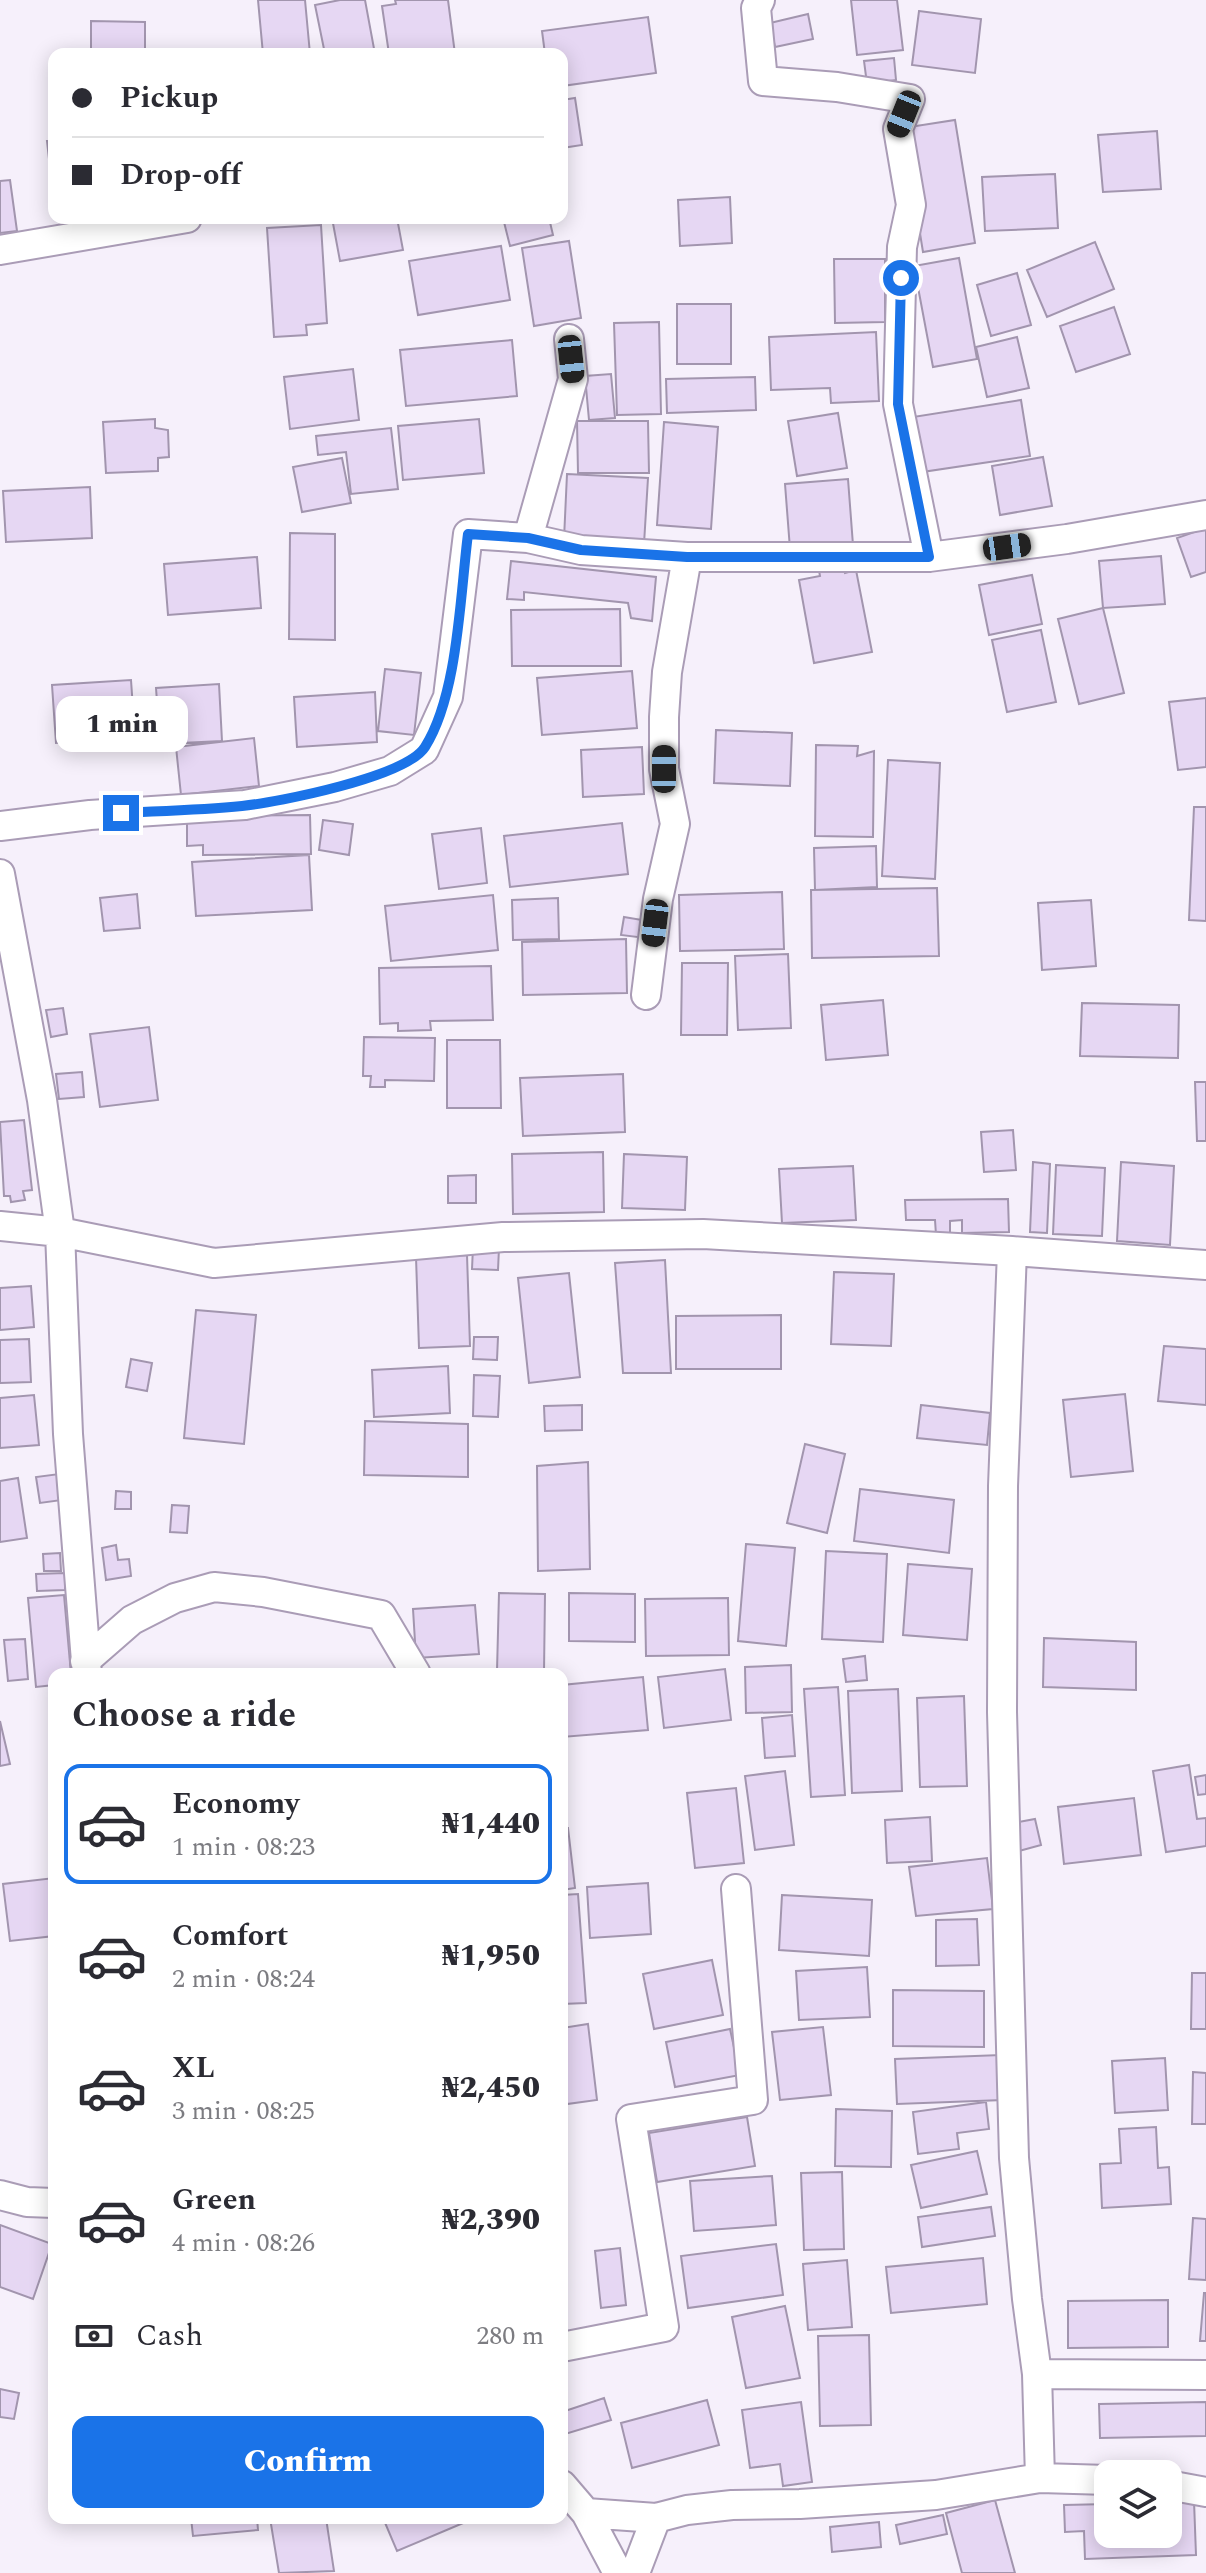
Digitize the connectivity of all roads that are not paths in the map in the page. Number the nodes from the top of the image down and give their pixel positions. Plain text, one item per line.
1 (760, 0) edge
2 (152, 224) edge
3 (0, 250) edge
4 (569, 339) dead end
5 (1206, 515) edge
6 (528, 538) junction
7 (687, 557) junction
8 (929, 557) junction
9 (0, 826) edge
10 (0, 874) edge
11 (646, 995) dead end
12 (0, 1226) edge
13 (60, 1232) junction
14 (1012, 1251) junction
15 (1206, 1265) edge
16 (86, 1668) edge
17 (412, 1668) edge
18 (736, 1889) dead end
19 (0, 2195) edge
20 (48, 2203) edge
21 (568, 2346) edge
22 (1037, 2374) junction
23 (1206, 2375) edge
24 (1040, 2478) junction
25 (1094, 2480) edge
26 (1182, 2488) edge
27 (568, 2492) edge
28 (1206, 2492) edge
29 (586, 2513) junction
30 (656, 2518) junction
31 (618, 2573) edge
32 (635, 2573) edge

1 - 8 street
2 - 3 street
4 - 6 street
5 - 8 street
6 - 7 street
6 - 9 street
7 - 8 street
7 - 11 street
10 - 13 street
12 - 13 street
13 - 14 street
13 - 16 street
14 - 15 street
14 - 22 street
16 - 17 street
18 - 21 street
19 - 20 street
22 - 23 street
22 - 24 street
24 - 25 street
24 - 30 street
26 - 28 street
27 - 29 street
29 - 30 street
29 - 31 street
30 - 32 street

